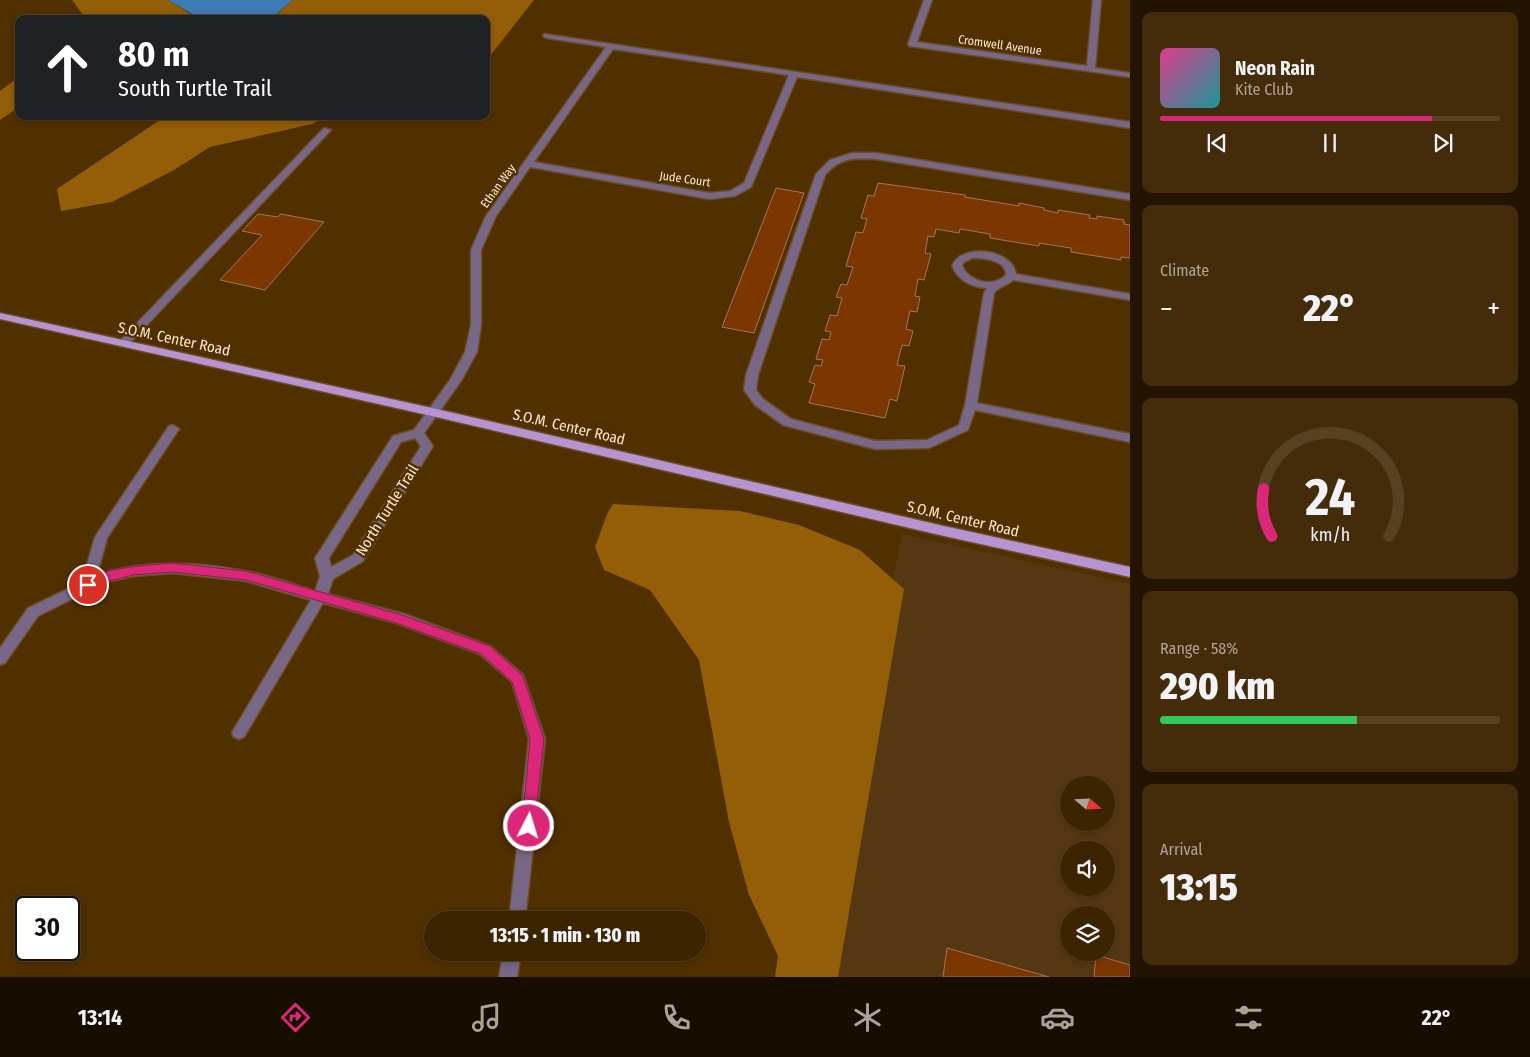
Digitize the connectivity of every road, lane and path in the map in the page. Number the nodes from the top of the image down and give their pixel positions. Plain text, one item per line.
1 (928, 0) edge
2 (1097, 0) edge
3 (546, 36) dead end
4 (611, 46) junction
5 (1091, 70) junction
6 (794, 74) junction
7 (1130, 75) edge
8 (1130, 125) edge
9 (327, 130) dead end
10 (528, 164) junction
11 (1130, 197) edge
12 (1011, 276) junction
13 (994, 285) junction
14 (1130, 297) edge
15 (0, 316) edge
16 (123, 344) junction
17 (971, 405) junction
18 (432, 412) junction
19 (173, 429) dead end
20 (418, 433) junction
21 (1130, 438) edge
22 (1130, 572) edge
23 (327, 576) junction
24 (88, 585) junction
25 (320, 597) junction
26 (0, 659) edge
27 (239, 733) dead end
28 (518, 911) edge
29 (511, 961) edge
30 (508, 977) edge

1 - 5 street, Cromwell Avenue
2 - 5 street
3 - 4 street
4 - 6 street
4 - 10 street, Ethan Way
5 - 7 street, Cromwell Avenue
6 - 8 street
6 - 10 street, Jude Court
9 - 16 street
10 - 18 street, Ethan Way
11 - 17 street
12 - 13 street
12 - 13 street
12 - 14 street
13 - 17 street
15 - 16 main road, S.O.M. Center Road
16 - 18 main road, S.O.M. Center Road
17 - 21 street
18 - 20 street
18 - 22 main road, S.O.M. Center Road
19 - 24 street
20 - 23 street, North Turtle Trail
20 - 23 street, North Turtle Trail
23 - 25 street, North Turtle Trail
24 - 25 street
24 - 26 street
25 - 27 street, North Turtle Trail
25 - 28 street
29 - 30 street

